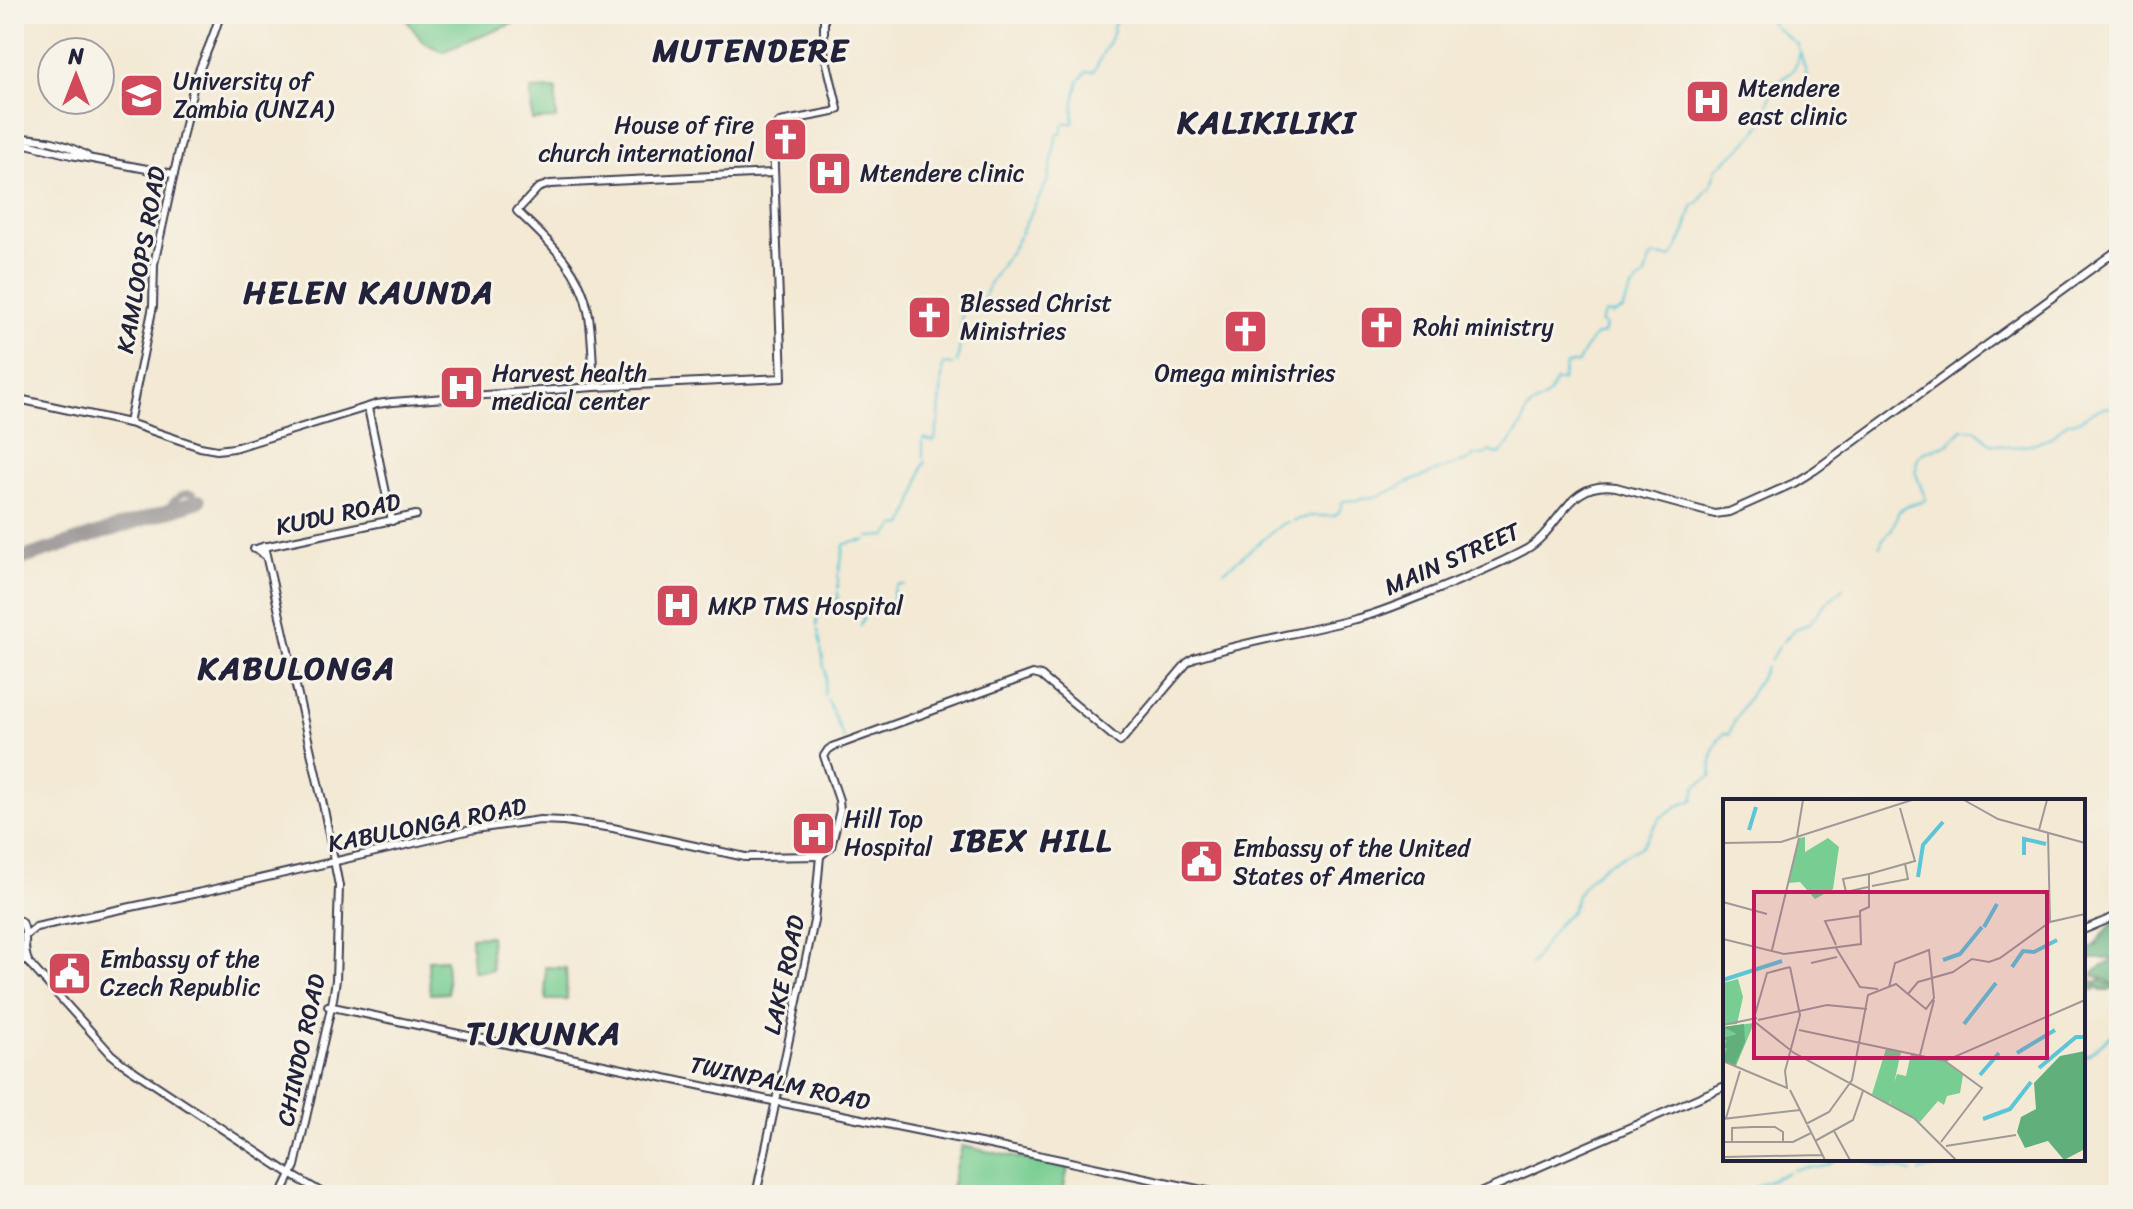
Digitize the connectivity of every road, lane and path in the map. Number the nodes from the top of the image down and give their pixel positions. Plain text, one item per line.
1 (220, 14) edge
2 (824, 14) edge
3 (14, 140) edge
4 (177, 164) junction
5 (160, 172) junction
6 (773, 173) junction
7 (174, 174) junction
8 (170, 191) junction
9 (2119, 249) edge
10 (594, 387) junction
11 (14, 398) edge
12 (367, 408) junction
13 (129, 423) junction
14 (389, 508) junction
15 (391, 520) junction
16 (254, 549) dead end
17 (265, 549) junction
18 (820, 856) junction
19 (333, 861) junction
20 (2119, 915) edge
21 (17, 920) edge
22 (43, 926) junction
23 (2085, 929) edge
24 (24, 938) junction
25 (14, 948) edge
26 (30, 964) junction
27 (329, 1007) junction
28 (1723, 1087) edge
29 (777, 1102) junction
30 (290, 1174) junction
31 (279, 1195) edge
32 (326, 1195) edge
33 (756, 1195) edge
34 (1226, 1195) edge
35 (1475, 1195) edge

1 - 4 main road, KAMLOOPS ROAD
2 - 6 main road
3 - 5 main road
4 - 5 main road
4 - 7 main road, KAMLOOPS ROAD
5 - 7 main road
5 - 8 main road
6 - 10 main road
6 - 10 main road
7 - 8 main road, KAMLOOPS ROAD
8 - 13 main road, KAMLOOPS ROAD
9 - 18 main road, MAIN STREET
10 - 12 main road
11 - 13 main road
12 - 13 main road
12 - 14 main road
12 - 15 main road
14 - 15 main road
14 - 15 main road, KUDU ROAD
15 - 17 main road, KUDU ROAD
16 - 17 main road
17 - 19 main road, CHINDO ROAD
18 - 19 main road, KABULONGA ROAD
18 - 29 main road, LAKE ROAD
19 - 22 main road, KABULONGA ROAD
19 - 27 main road, CHINDO ROAD
20 - 23 main road
21 - 22 main road, KABULONGA ROAD
21 - 24 main road
22 - 24 main road, KABULONGA ROAD
24 - 25 main road, KABULONGA ROAD
24 - 26 main road
25 - 26 main road
26 - 30 main road
27 - 29 main road, TWINPALM ROAD
27 - 30 main road, CHINDO ROAD
28 - 35 main road
29 - 33 main road, LAKE ROAD
29 - 34 main road, TWINPALM ROAD
30 - 31 main road, CHINDO ROAD
30 - 32 main road

